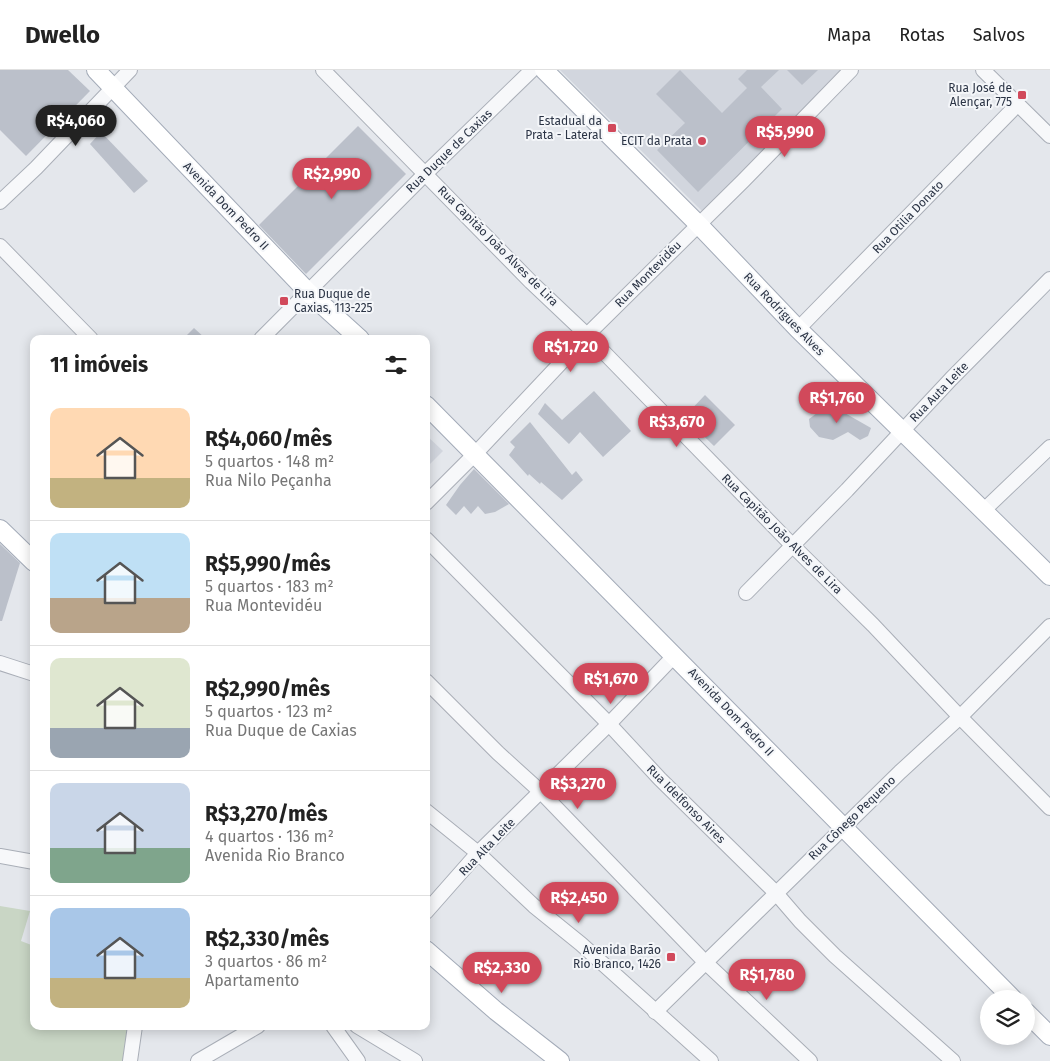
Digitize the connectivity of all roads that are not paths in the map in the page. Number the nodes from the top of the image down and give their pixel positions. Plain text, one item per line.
1 (96, 70) edge
2 (130, 70) edge
3 (323, 70) edge
4 (532, 70) edge
5 (544, 70) edge
6 (851, 70) edge
7 (983, 70) edge
8 (113, 87) junction
9 (1018, 104) junction
10 (1050, 136) edge
11 (426, 173) junction
12 (0, 202) edge
13 (698, 224) junction
14 (0, 246) edge
15 (1050, 279) edge
16 (308, 292) junction
17 (798, 329) junction
18 (86, 335) edge
19 (265, 335) edge
20 (356, 335) edge
21 (587, 335) junction
22 (430, 409) edge
23 (901, 431) junction
24 (1050, 448) edge
25 (475, 454) junction
26 (430, 499) edge
27 (984, 510) junction
28 (0, 528) edge
29 (430, 543) edge
30 (792, 545) junction
31 (30, 558) edge
32 (1050, 576) edge
33 (746, 592) dead end
34 (1050, 626) edge
35 (675, 655) junction
36 (0, 663) edge
37 (30, 673) edge
38 (430, 685) edge
39 (960, 717) junction
40 (609, 724) junction
41 (541, 792) junction
42 (1050, 808) edge
43 (430, 814) edge
44 (844, 827) junction
45 (478, 853) junction
46 (0, 856) edge
47 (30, 861) edge
48 (775, 892) junction
49 (430, 907) edge
50 (430, 953) edge
51 (706, 962) junction
52 (1004, 990) edge
53 (655, 1012) junction
54 (1035, 1021) edge
55 (134, 1030) edge
56 (251, 1030) edge
57 (336, 1030) edge
58 (364, 1030) edge
59 (1050, 1036) edge
60 (130, 1061) edge
61 (198, 1061) edge
62 (358, 1061) edge
63 (414, 1061) edge
64 (560, 1061) edge
65 (711, 1061) edge
66 (810, 1061) edge
67 (953, 1061) edge

1 - 8 main road, Avenida Dom Pedro II
2 - 8 street
3 - 11 street, Rua Capitão João Alves de Lira
4 - 11 street, Rua Duque de Caxias
5 - 13 main road, Rua Rodrigues Alves
6 - 13 street, Rua Montevidéu
7 - 9 street
8 - 12 street
8 - 16 main road, Avenida Dom Pedro II
9 - 10 street
9 - 17 street, Rua Otilia Donato
11 - 16 street, Rua Duque de Caxias
11 - 21 street, Rua Capitão João Alves de Lira
13 - 17 main road, Rua Rodrigues Alves
13 - 21 street, Rua Montevidéu
14 - 18 street
15 - 23 street, Rua Auta Leite
16 - 19 street, Rua Duque de Caxias
16 - 20 main road, Avenida Dom Pedro II
17 - 23 main road, Rua Rodrigues Alves
21 - 25 street, Rua Montevidéu
21 - 30 street, Rua Capitão João Alves de Lira
22 - 25 main road, Avenida Dom Pedro II
23 - 27 main road, Rua Rodrigues Alves
23 - 30 street, Rua Auta Leite
24 - 27 street
25 - 26 street, Rua Montevidéu
25 - 35 main road, Avenida Dom Pedro II
27 - 32 main road, Rua Rodrigues Alves
28 - 31 main road
29 - 40 street, Rua Idelfonso Aires
30 - 33 street, Rua Auta Leite
30 - 39 street, Rua Capitão João Alves de Lira
34 - 39 street, Rua Cônego Pequeno
35 - 40 street, Rua Alta Leite
35 - 44 main road, Avenida Dom Pedro II
36 - 37 street
38 - 41 street
39 - 42 street, Rua Capitão João Alves de Lira
39 - 44 street, Rua Cônego Pequeno
40 - 41 street, Rua Alta Leite
40 - 48 street, Rua Idelfonso Aires
41 - 45 street, Rua Alta Leite
41 - 51 street
43 - 45 street
44 - 48 street, Rua Cônego Pequeno
44 - 52 main road, Avenida Dom Pedro II
45 - 49 street, Rua Alta Leite
45 - 53 street
46 - 47 street
48 - 51 street, Rua Cônego Pequeno
48 - 67 street, Rua Idelfonso Aires
50 - 64 main road
51 - 53 street, Rua Cônego Pequeno
51 - 66 street
53 - 65 street
54 - 59 main road
55 - 60 street
56 - 61 street
57 - 62 street
58 - 63 street

